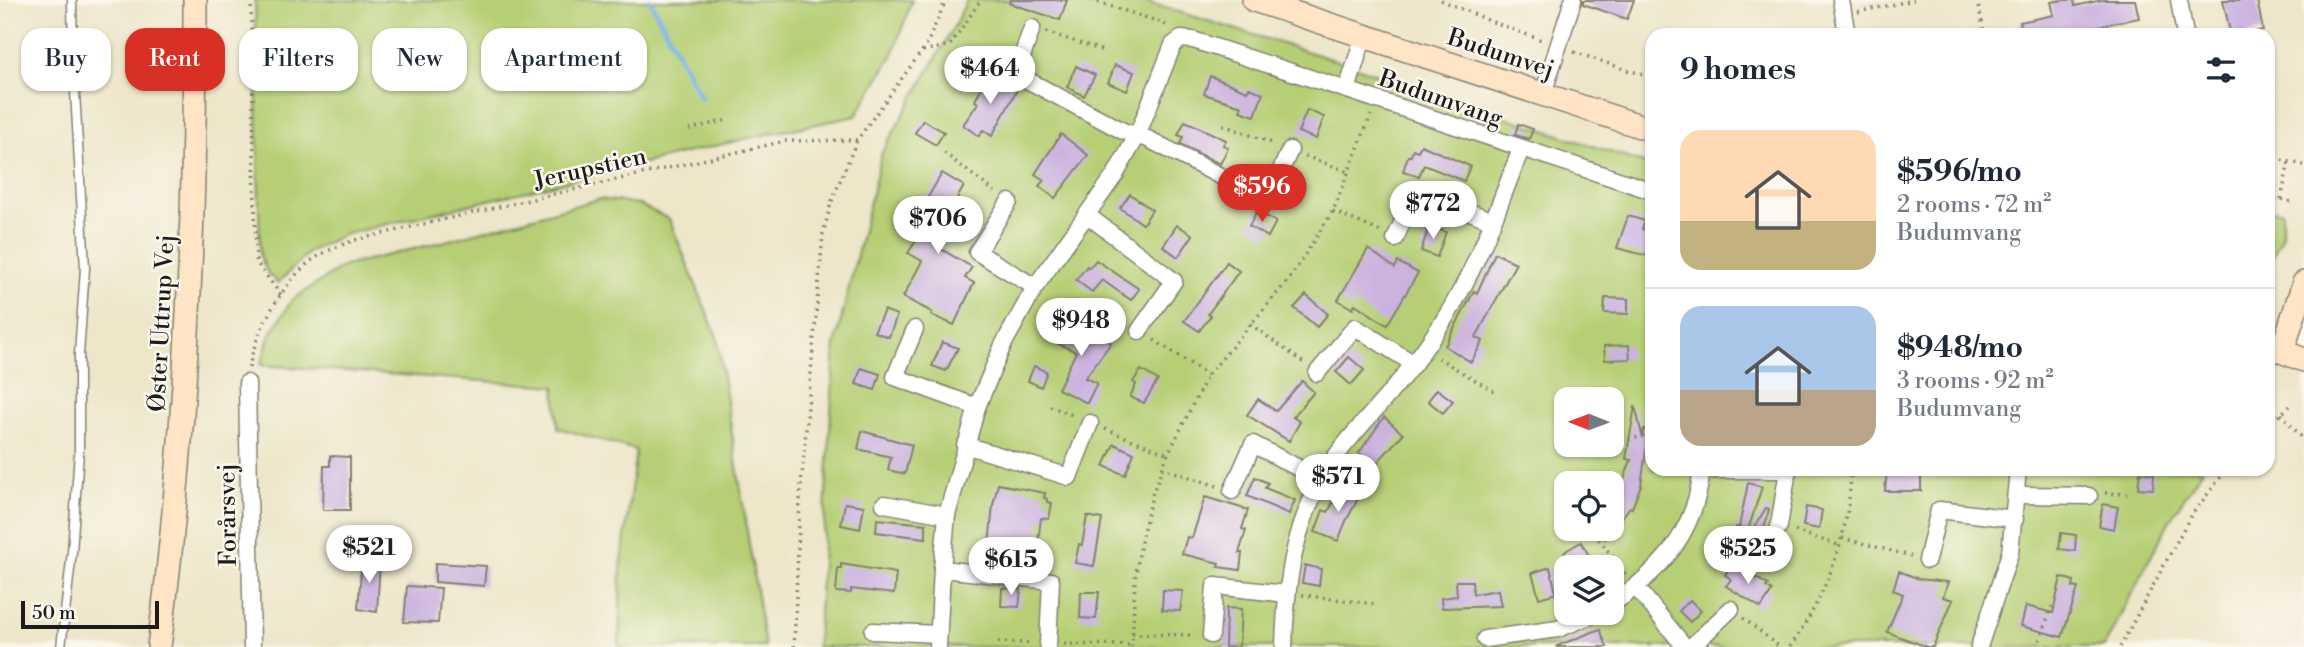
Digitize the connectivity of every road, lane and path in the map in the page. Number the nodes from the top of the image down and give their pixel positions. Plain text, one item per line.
1 (72, 0) edge
2 (195, 0) edge
3 (251, 0) edge
4 (946, 0) edge
5 (981, 0) edge
6 (1091, 0) edge
7 (1254, 0) edge
8 (1573, 0) edge
9 (1914, 0) edge
10 (1977, 0) edge
11 (2179, 0) edge
12 (1843, 8) edge
13 (1032, 28) joint
14 (1846, 28) edge
15 (1983, 28) edge
16 (2184, 28) edge
17 (1364, 35) junction
18 (1181, 39) junction
19 (922, 51) junction
20 (1104, 51) dead end
21 (1347, 90) junction
22 (1543, 94) junction
23 (1376, 100) junction
24 (728, 120) dead end
25 (1223, 125) dead end
26 (1645, 128) edge
27 (689, 129) dead end
28 (1137, 136) junction
29 (857, 140) junction
30 (1521, 149) junction
31 (1290, 150) junction
32 (944, 153) dead end
33 (2275, 159) edge
34 (2289, 162) junction
35 (2304, 165) edge
36 (1349, 172) junction
37 (1645, 189) edge
38 (2275, 199) edge
39 (2281, 199) junction
40 (1009, 202) joint
41 (2295, 202) dead end
42 (1333, 211) junction
43 (1087, 215) junction
44 (1493, 221) junction
45 (1395, 239) joint
46 (2304, 283) edge
47 (1035, 287) junction
48 (281, 295) junction
49 (1096, 303) dead end
50 (1250, 324) junction
51 (915, 329) dead end
52 (1139, 331) junction
53 (2275, 348) edge
54 (1424, 350) junction
55 (2304, 360) edge
56 (1414, 364) junction
57 (1317, 373) joint
58 (1208, 375) junction
59 (247, 383) joint
60 (1497, 393) dead end
61 (1049, 405) dead end
62 (2290, 406) dead end
63 (978, 407) junction
64 (2281, 414) junction
65 (2275, 420) edge
66 (1090, 423) junction
67 (1645, 436) edge
68 (2304, 440) edge
69 (1624, 441) edge
70 (965, 445) junction
71 (1168, 454) junction
72 (1162, 468) junction
73 (1701, 476) edge
74 (1787, 476) edge
75 (1851, 476) edge
76 (2018, 476) edge
77 (2222, 476) edge
78 (1321, 480) junction
79 (1232, 491) joint
80 (2127, 494) dead end
81 (2017, 495) junction
82 (2090, 496) joint
83 (884, 504) dead end
84 (947, 516) junction
85 (2015, 519) junction
86 (1779, 526) joint
87 (1842, 538) junction
88 (1600, 541) edge
89 (1841, 546) junction
90 (1927, 560) joint
91 (942, 569) junction
92 (1636, 587) junction
93 (1286, 594) junction
94 (1624, 596) edge
95 (1375, 604) dead end
96 (2052, 606) dead end
97 (1731, 609) joint
98 (1568, 625) edge
99 (873, 631) dead end
100 (1131, 634) junction
101 (1211, 635) joint
102 (1485, 639) dead end
103 (938, 641) edge
104 (998, 642) dead end
105 (1048, 644) junction
106 (1986, 645) edge
107 (1132, 646) edge
108 (1792, 646) edge
109 (61, 647) edge
110 (159, 647) edge
111 (252, 647) edge
112 (794, 647) edge
113 (1284, 647) edge
114 (1685, 647) edge
115 (1691, 647) edge
116 (1780, 647) edge
117 (2037, 647) edge
118 (2120, 647) edge

1 - 109 lane
2 - 110 street, Øster Uttrup Vej
3 - 48 path
4 - 19 path
5 - 19 path
6 - 18 path
7 - 17 street, Budumvej
8 - 22 street
9 - 12 path
10 - 15 path
11 - 16 street
12 - 14 street
13 - 20 path
13 - 28 street
17 - 21 street, Budumvang
17 - 22 street, Budumvej
18 - 21 street, Budumvang
18 - 28 street
19 - 29 path
21 - 23 street, Budumvang
22 - 26 street, Budumvej
23 - 30 street, Budumvang
23 - 36 path
24 - 27 path
25 - 31 path
28 - 31 street
28 - 43 street
29 - 48 path, Jerupstien
29 - 112 path
30 - 37 street, Budumvang
30 - 44 street, Budumvang
31 - 36 path
32 - 40 path
33 - 34 path
34 - 35 path
34 - 39 path
36 - 42 path
38 - 39 path
39 - 41 path
40 - 47 street
42 - 45 path
42 - 50 path
43 - 47 street
43 - 52 street
44 - 45 street
44 - 54 street, Budumvang
46 - 53 street
47 - 63 street
48 - 59 path, Jerupstien
49 - 52 path
50 - 57 path
50 - 58 path
51 - 63 street
52 - 58 path
53 - 55 street
54 - 56 street, Budumvang
54 - 60 path
56 - 57 street
56 - 78 street, Budumvang
58 - 71 path
59 - 111 street, Forårsvej
61 - 66 path
62 - 64 path
63 - 70 street
64 - 65 path
64 - 68 path
66 - 70 street
66 - 71 path
67 - 69 path
70 - 84 street
71 - 72 path
72 - 79 path
72 - 100 path
73 - 92 street
74 - 86 street
75 - 87 path
76 - 81 street
77 - 118 path
78 - 79 street
78 - 93 street, Budumvang
80 - 82 path
81 - 82 street
81 - 85 street
83 - 84 street
84 - 91 street
85 - 90 street
85 - 106 street
86 - 89 path
87 - 89 path
87 - 90 path
88 - 92 path
89 - 108 path
91 - 103 street
91 - 105 street
92 - 94 street
92 - 114 street
93 - 95 path
93 - 101 street
93 - 113 street, Budumvang
96 - 117 path
97 - 115 street
97 - 116 path
98 - 102 street
99 - 103 street
100 - 101 path
100 - 107 path
104 - 105 path
105 - 107 path

